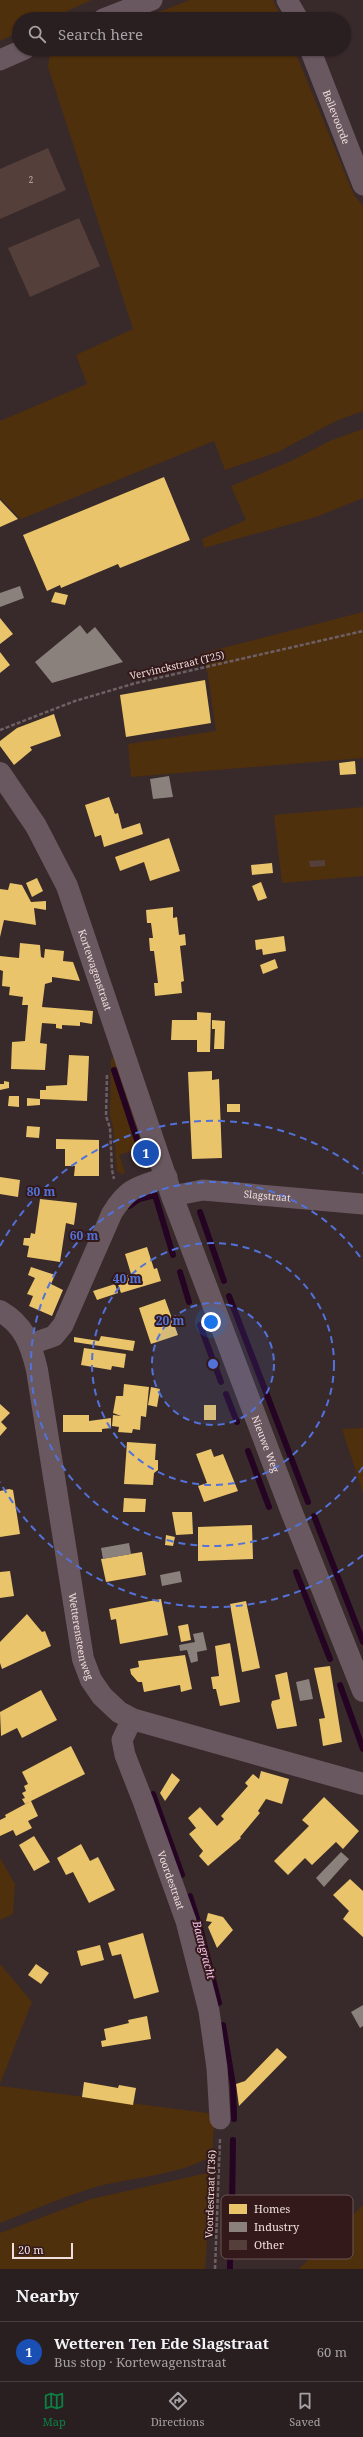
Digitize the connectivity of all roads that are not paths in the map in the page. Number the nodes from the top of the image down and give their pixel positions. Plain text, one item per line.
1 (152, 0) edge
2 (287, 0) edge
3 (121, 12) edge
4 (294, 12) edge
5 (12, 55) edge
6 (313, 56) edge
7 (0, 60) edge
8 (363, 185) edge
9 (0, 773) edge
10 (170, 1186) junction
11 (363, 1204) edge
12 (0, 1311) edge
13 (31, 1344) junction
14 (363, 1691) edge
15 (132, 1719) junction
16 (363, 1784) edge
17 (220, 2119) road end

1 - 3 street
2 - 4 street
5 - 7 street
6 - 8 street, Bellevoorde
9 - 10 street, Kortewagenstraat
10 - 11 street, Slagstraat
10 - 13 street
10 - 14 street, Nieuwe Weg
12 - 13 street, Wetterensteenweg
13 - 15 street, Wetterensteenweg
15 - 16 street, Wetterensteenweg
15 - 17 street, Voordestraat

